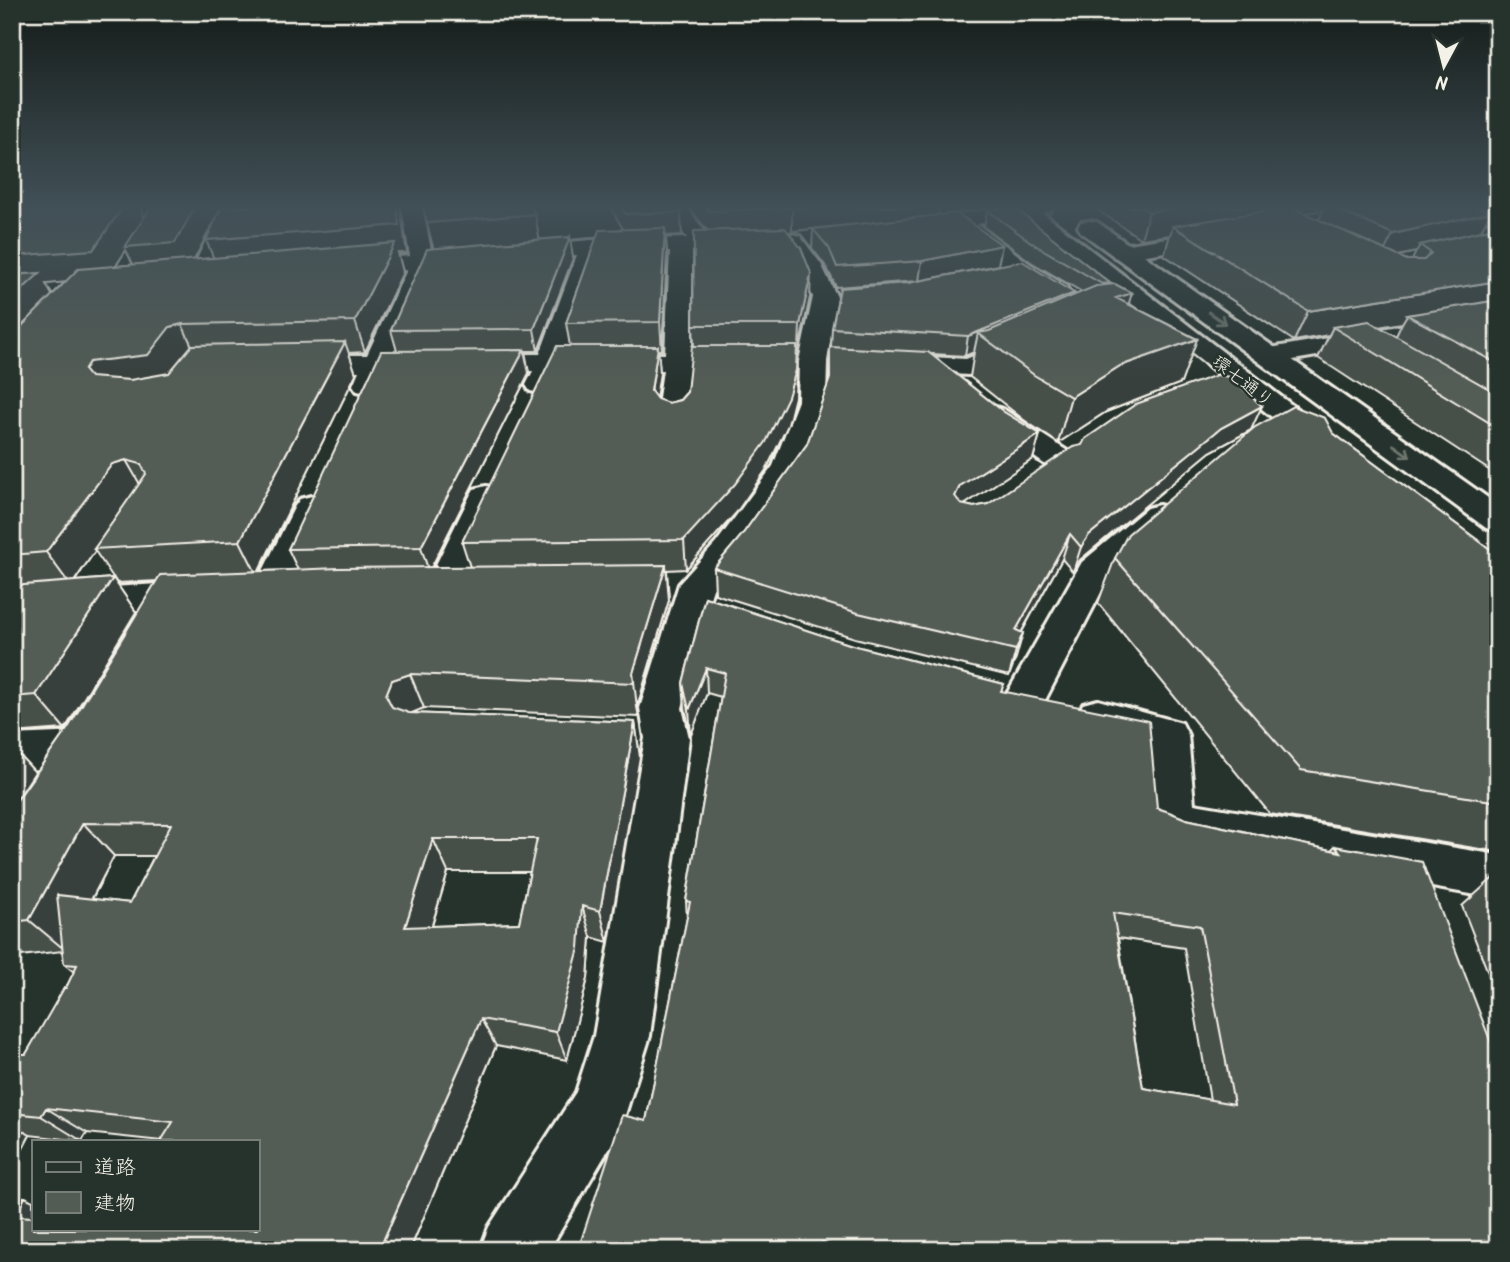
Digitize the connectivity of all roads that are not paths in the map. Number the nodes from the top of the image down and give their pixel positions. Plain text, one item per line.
1 (206, 266) edge
2 (368, 266) edge
3 (420, 266) edge
4 (584, 266) edge
5 (690, 266) edge
6 (812, 266) edge
7 (1018, 266) edge
8 (1101, 266) edge
9 (1142, 266) edge
10 (333, 269) edge
11 (1022, 269) junction
12 (995, 275) edge
13 (226, 278) edge
14 (200, 280) junction
15 (172, 283) edge
16 (1075, 302) edge
17 (1123, 316) edge
18 (1161, 316) junction
19 (1498, 317) edge
20 (1041, 336) edge
21 (1357, 340) junction
22 (1270, 356) junction
23 (805, 360) junction
24 (868, 361) edge
25 (1392, 361) edge
26 (678, 362) junction
27 (273, 363) edge
28 (377, 363) junction
29 (550, 363) junction
30 (936, 366) junction
31 (1236, 375) junction
32 (1206, 386) edge
33 (355, 412) edge
34 (526, 413) edge
35 (671, 419) edge
36 (1061, 460) edge
37 (1348, 463) edge
38 (496, 476) edge
39 (322, 484) edge
40 (1180, 497) edge
41 (1498, 521) edge
42 (104, 568) edge
43 (482, 588) edge
44 (272, 589) junction
45 (311, 589) edge
46 (403, 589) edge
47 (442, 589) junction
48 (681, 590) junction
49 (168, 595) junction
50 (84, 600) junction
51 (12, 607) edge
52 (727, 613) edge
53 (148, 630) edge
54 (12, 753) edge
55 (56, 783) edge
56 (1419, 865) junction
57 (1498, 877) edge
58 (1437, 916) edge
59 (512, 1250) edge

1 - 14 street
2 - 10 street
3 - 28 street
4 - 29 street
5 - 26 street
6 - 23 street
7 - 11 street
8 - 18 street, 環七通り
9 -> 22 street, 環七通り
11 - 12 street
11 - 16 street
13 - 14 street
14 - 15 street
17 - 18 street
18 - 31 street, 環七通り
19 - 21 street
20 - 30 street
21 - 22 street
21 - 25 street
22 -> 41 street, 環七通り
23 - 26 street
23 - 48 street
24 - 30 street
26 - 29 street
26 - 35 street
27 - 28 street
28 - 29 street
28 - 33 street
29 - 34 street
30 - 36 street
31 - 32 street
31 - 37 street, 環七通り
38 - 47 street
39 - 44 street
40 - 56 street
42 - 50 street
43 - 47 street
44 - 45 street
44 - 49 street
46 - 47 street
48 - 52 street
48 - 59 street
49 - 50 street
49 - 53 street
50 - 51 street
54 - 55 street
56 - 57 street
56 - 58 street

